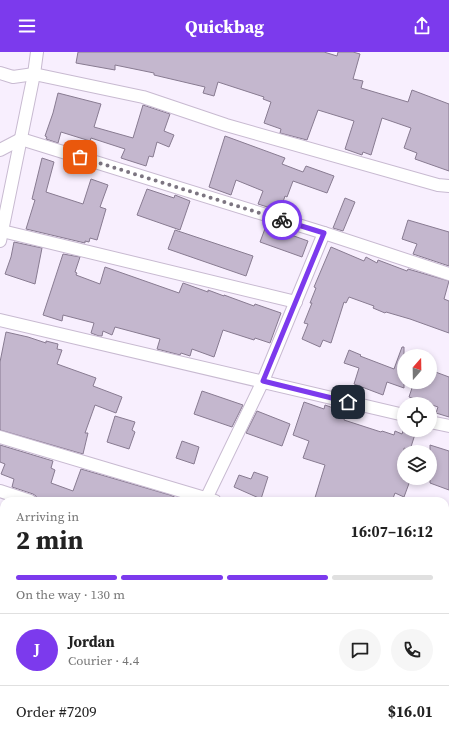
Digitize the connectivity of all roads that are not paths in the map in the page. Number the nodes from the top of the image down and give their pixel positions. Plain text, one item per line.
1 (37, 52) edge
2 (0, 73) edge
3 (34, 74) junction
4 (21, 138) junction
5 (0, 150) edge
6 (449, 186) edge
7 (324, 233) junction
8 (1, 236) edge
9 (449, 274) edge
10 (296, 302) junction
11 (0, 320) edge
12 (263, 381) junction
13 (397, 413) edge
14 (437, 423) edge
15 (449, 426) edge
16 (0, 437) edge
17 (0, 491) edge
18 (18, 497) edge
19 (199, 497) edge
20 (210, 497) edge

1 - 3 street
2 - 3 street
3 - 4 street
3 - 6 street
4 - 5 street
4 - 7 street
4 - 8 street
7 - 9 street
7 - 10 street
8 - 10 street
10 - 12 street
11 - 12 street
12 - 13 street
12 - 20 street
14 - 15 street
16 - 19 street
17 - 18 street

